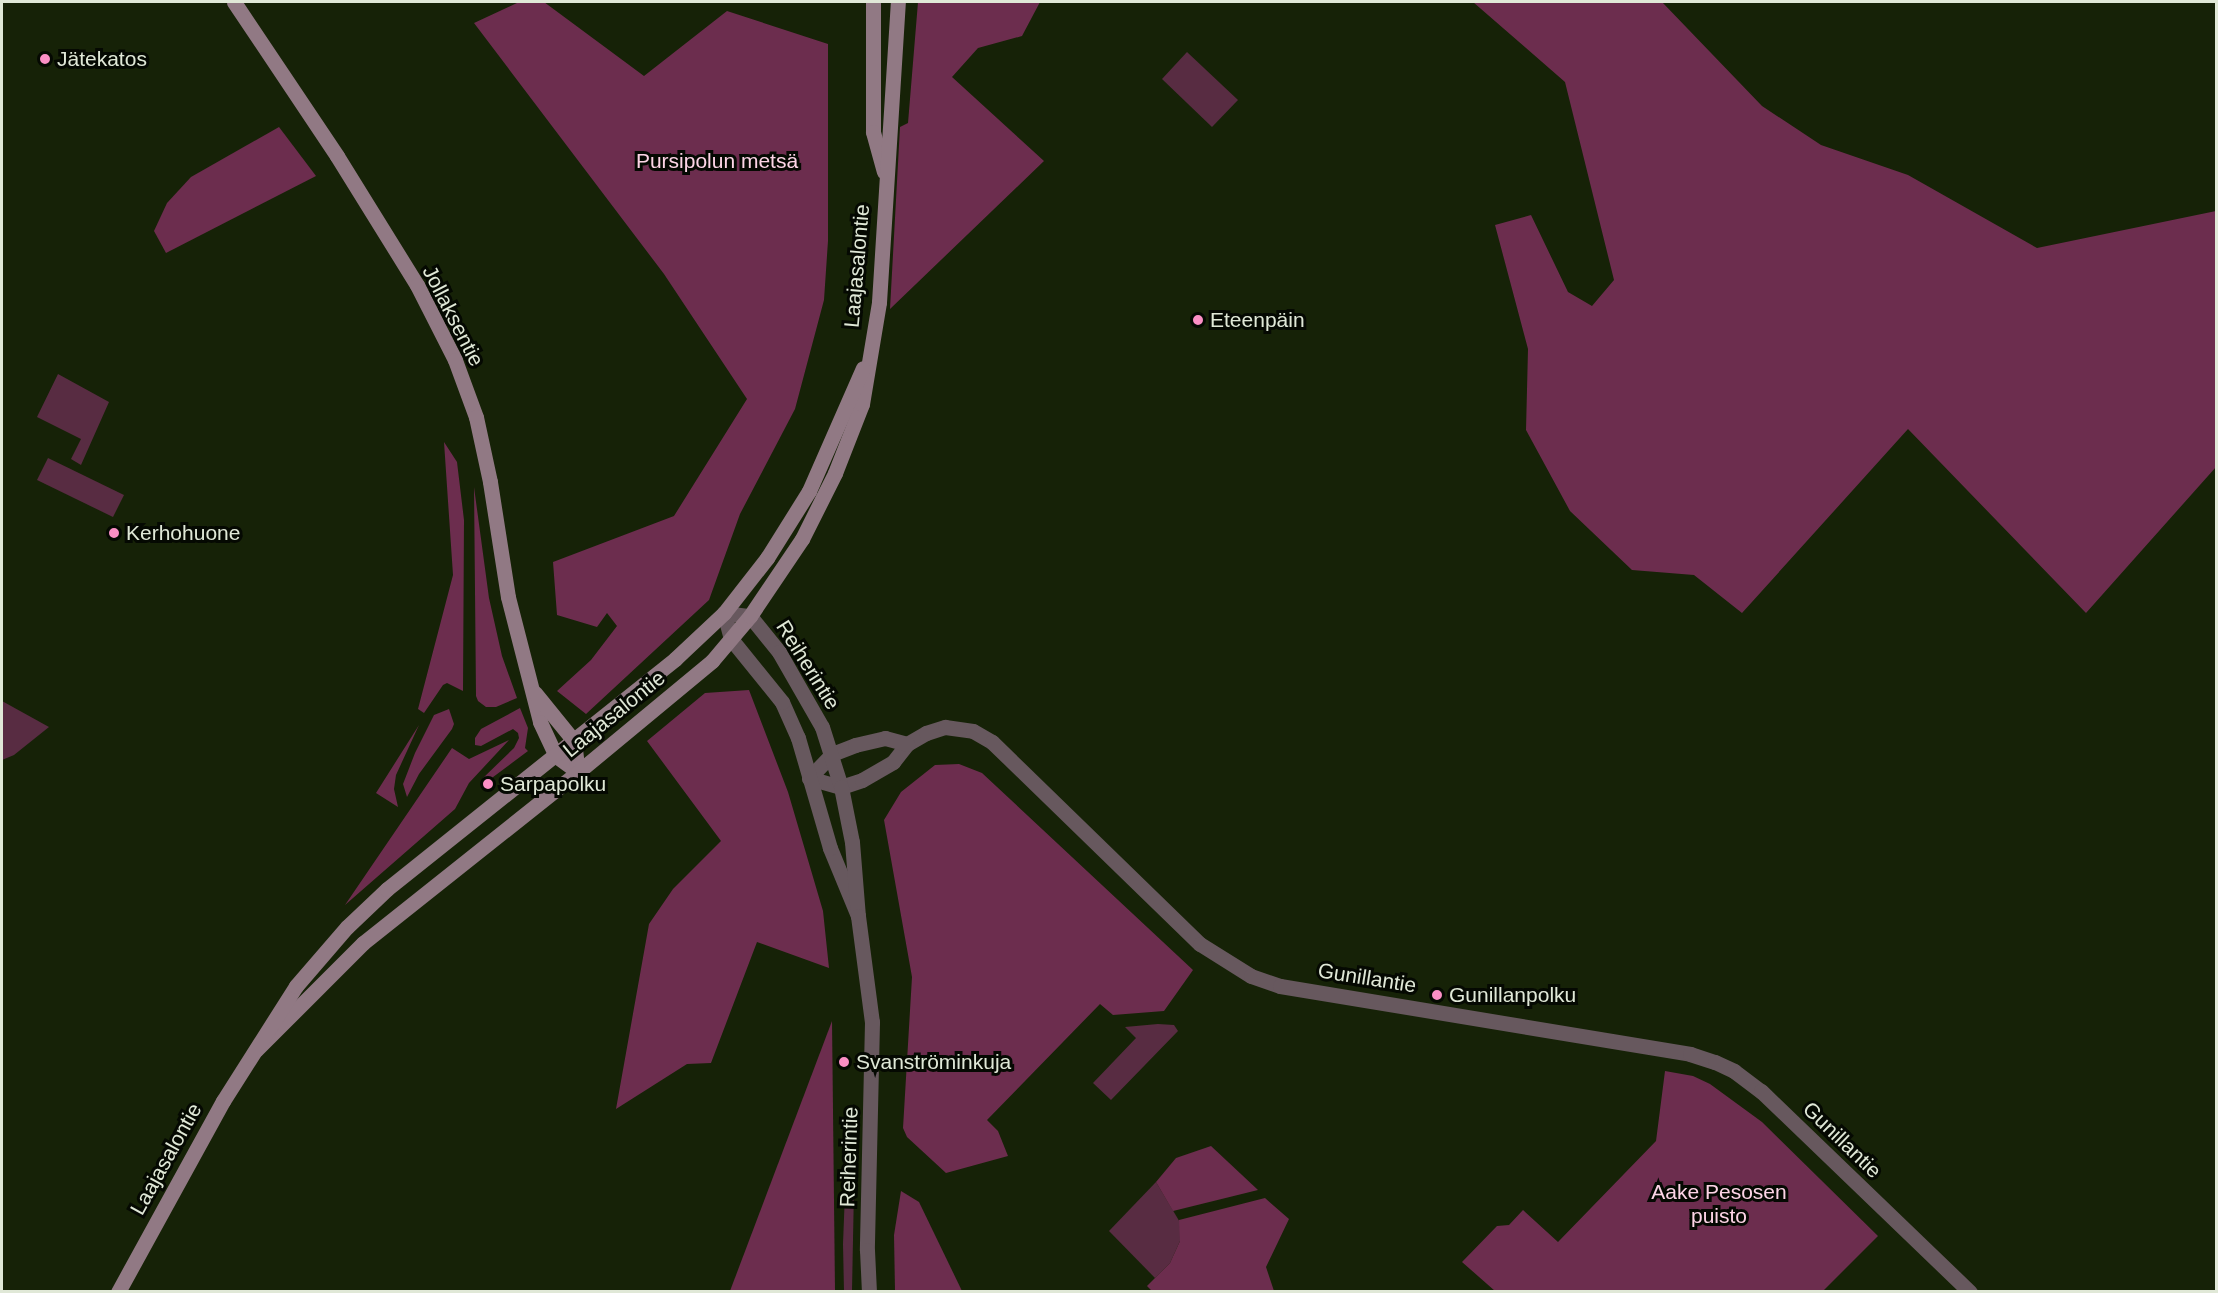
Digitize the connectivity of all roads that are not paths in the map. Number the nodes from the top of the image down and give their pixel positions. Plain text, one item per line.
1 (234, 2) edge
2 (873, 2) edge
3 (898, 2) edge
4 (885, 177) junction
5 (867, 358) junction
6 (724, 613) junction
7 (750, 616) junction
8 (731, 639) junction
9 (532, 691) junction
10 (574, 741) junction
11 (907, 744) junction
12 (832, 753) junction
13 (556, 756) junction
14 (578, 772) junction
15 (809, 778) junction
16 (841, 787) junction
17 (858, 916) junction
18 (256, 1050) junction
19 (118, 1292) edge
20 (869, 1292) edge
21 (1970, 1292) edge

1 - 9 main road, Jollaksentie
2 - 4 main road, Laajasalontie
3 - 4 main road, Laajasalontie
4 - 5 main road, Laajasalontie
5 - 6 main road, Laajasalontie
5 - 7 main road, Laajasalontie
6 - 7 street, Reiherintie
6 - 8 street, Reiherintie
6 - 10 main road, Laajasalontie
7 - 8 main road, Laajasalontie
7 - 12 street, Reiherintie
8 - 14 main road, Laajasalontie
8 - 15 street, Reiherintie
9 - 10 main road, Jollaksentie
9 - 13 main road, Jollaksentie
10 - 13 main road, Laajasalontie
10 - 14 main road, Jollaksentie
11 - 12 street
11 - 16 street, Gunillantie
11 - 21 street, Gunillantie
12 - 15 street
12 - 16 street, Reiherintie
13 - 14 main road, Jollaksentie
13 - 18 main road, Laajasalontie
14 - 18 main road, Laajasalontie
15 - 16 street
15 - 17 street, Reiherintie
16 - 17 street, Reiherintie
17 - 20 street, Reiherintie
18 - 19 main road, Laajasalontie

